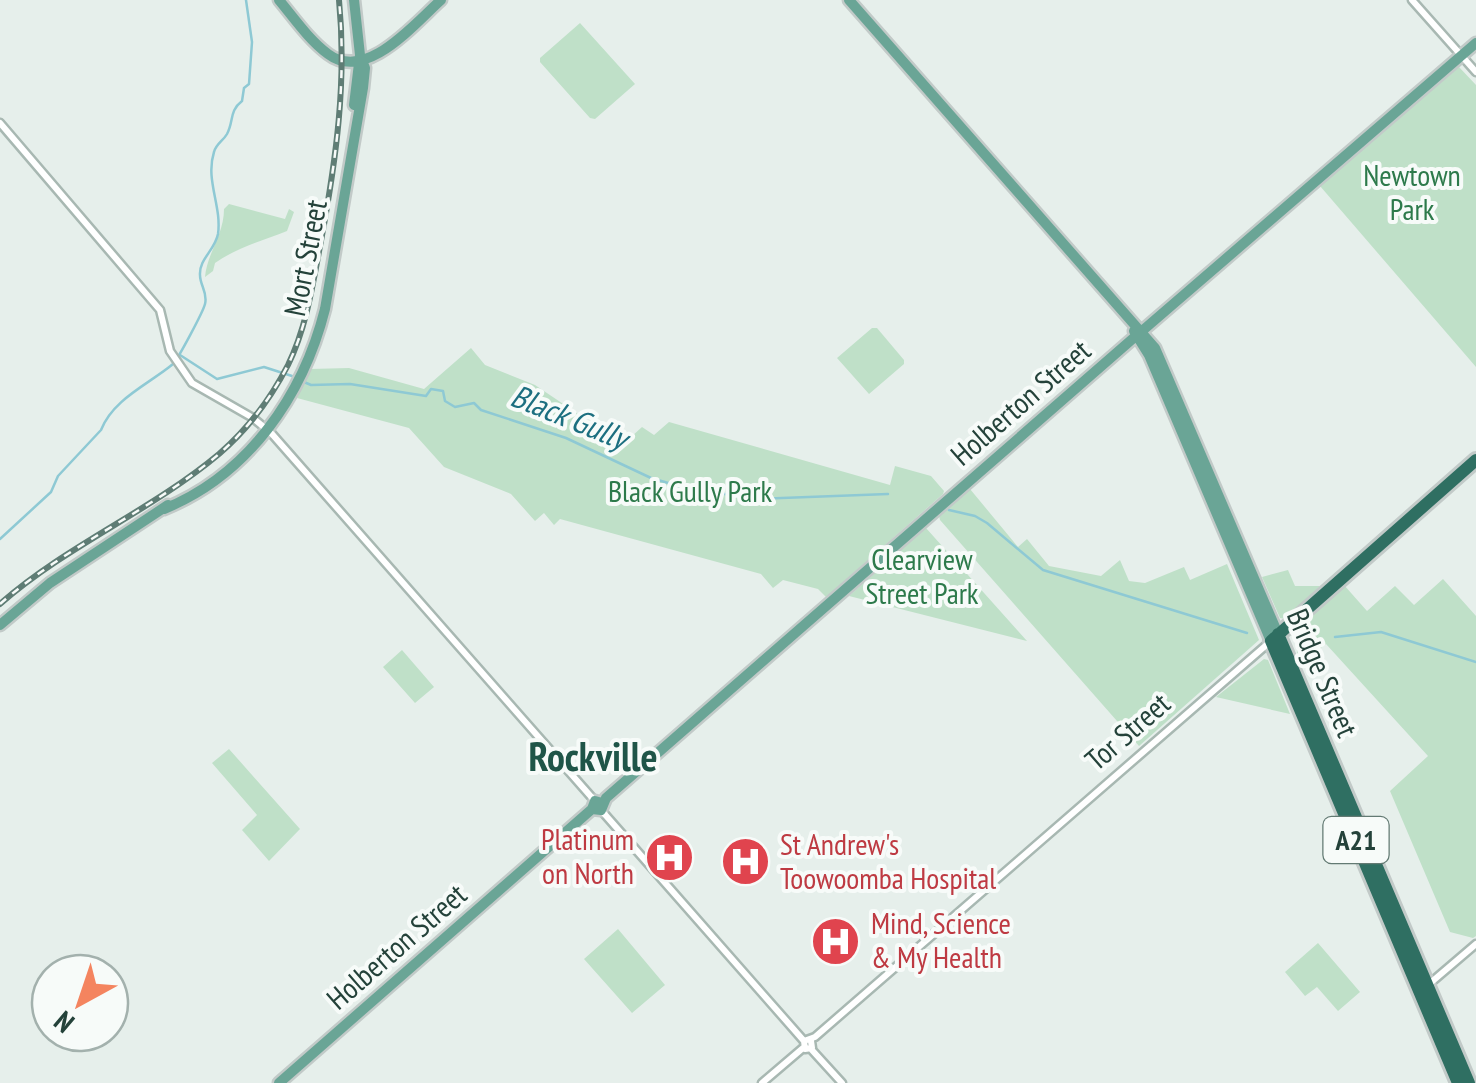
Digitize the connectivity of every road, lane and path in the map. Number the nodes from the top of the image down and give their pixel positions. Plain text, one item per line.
1 (279, 0) edge
2 (354, 0) edge
3 (442, 0) edge
4 (849, 0) edge
5 (1412, 0) edge
6 (1476, 43) edge
7 (392, 44) junction
8 (1461, 56) junction
9 (361, 58) junction
10 (1476, 72) edge
11 (365, 74) junction
12 (0, 123) edge
13 (352, 140) junction
14 (1158, 317) junction
15 (1140, 333) junction
16 (1118, 351) junction
17 (1152, 351) junction
18 (265, 428) junction
19 (1476, 460) edge
20 (1271, 618) junction
21 (1294, 621) junction
22 (0, 625) edge
23 (1275, 638) junction
24 (1260, 651) junction
25 (1282, 656) junction
26 (598, 806) junction
27 (1476, 944) edge
28 (1423, 988) junction
29 (807, 1044) junction
30 (279, 1083) edge
31 (762, 1083) edge
32 (842, 1083) edge
33 (1458, 1083) edge
34 (1469, 1083) edge

1 - 9 main road
2 - 9 main road, Mort Street
3 - 7 main road
4 - 15 main road, Bridge Street
5 - 8 street
6 - 8 main road, Holberton Street
7 - 9 main road
7 - 11 main road
8 - 10 street
8 - 14 main road, Holberton Street
9 - 11 main road, Mort Street
9 - 13 main road, Mort Street
11 - 13 main road, Mort Street
12 - 18 street
13 - 18 main road, Mort Street
14 - 15 main road, Holberton Street
14 - 17 main road
15 - 16 main road, Holberton Street
15 - 17 main road, Bridge Street
16 - 17 main road
16 - 26 main road, Holberton Street
17 - 20 main road, Bridge Street
17 - 23 main road, Bridge Street
18 - 22 main road, Mort Street
18 - 26 street
19 - 21 highway, Tor Street
20 - 21 main road
20 - 23 main road, Bridge Street
21 - 23 highway, Tor Street
21 - 25 highway
23 - 24 street, Tor Street
23 - 25 highway, Bridge Street
24 - 25 highway
24 - 29 street, Tor Street
25 - 28 highway, Bridge Street / A21
26 - 29 street
26 - 30 main road, Holberton Street
27 - 28 street
28 - 33 highway, Bridge Street / A21
28 - 34 highway, Bridge Street / A21
29 - 31 street, Tor Street
29 - 32 street

